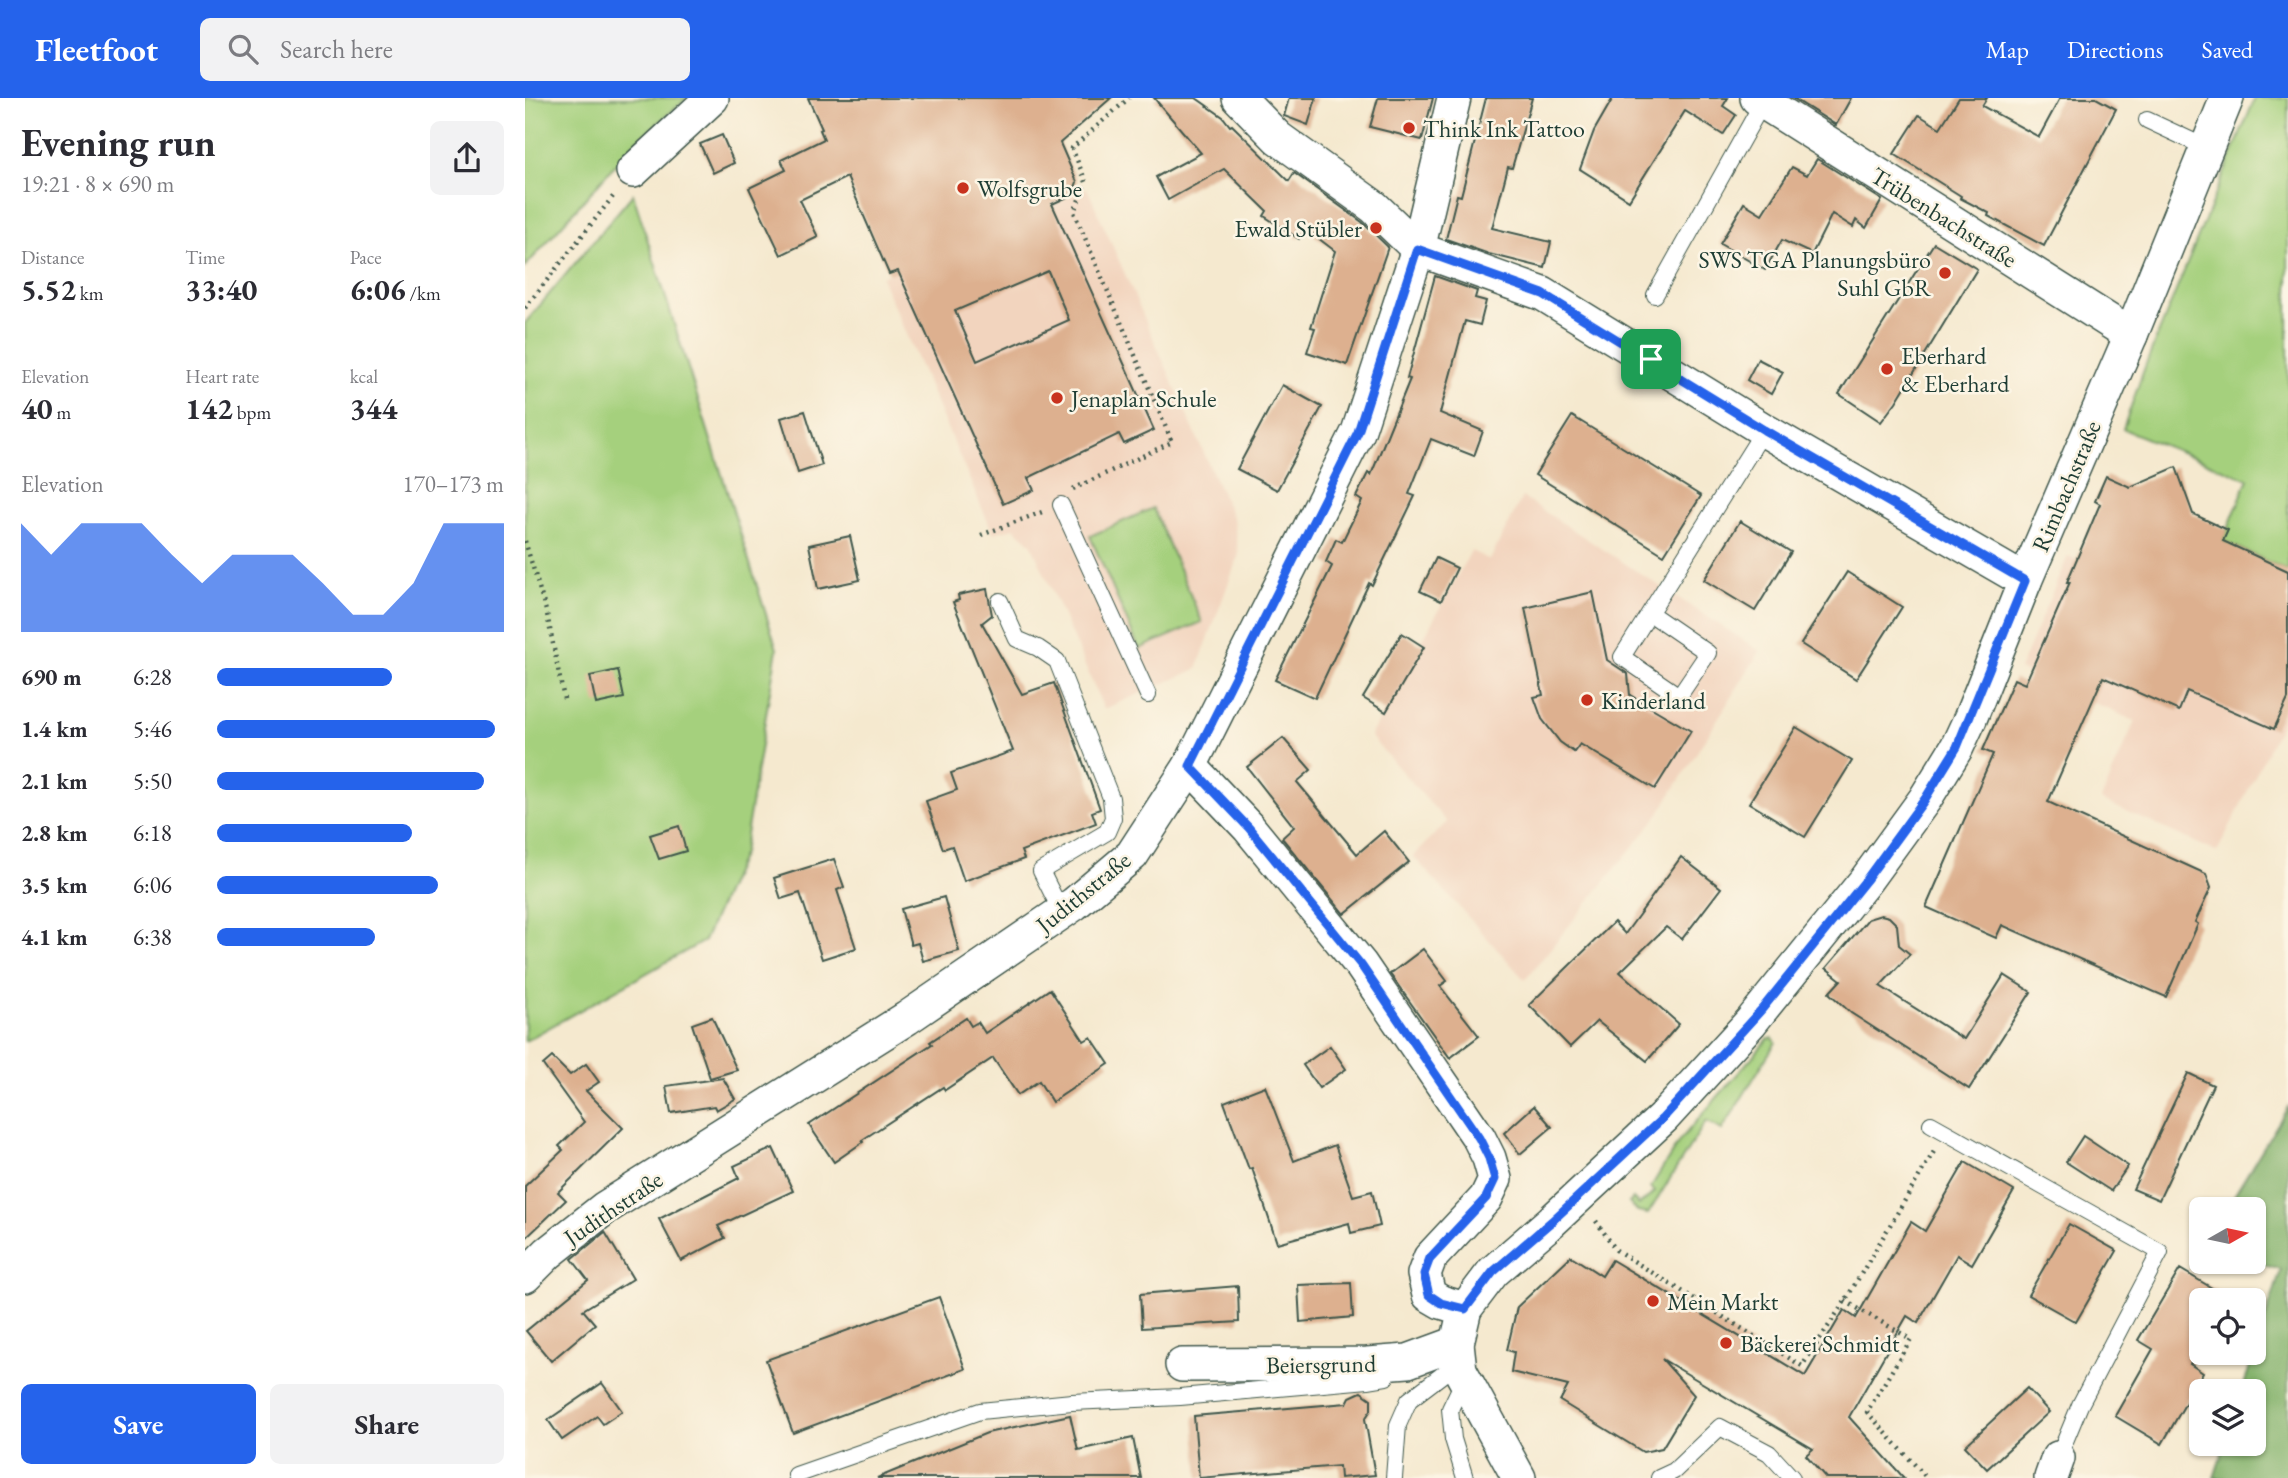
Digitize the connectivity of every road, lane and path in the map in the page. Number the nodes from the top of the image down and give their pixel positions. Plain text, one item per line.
1 (712, 98) edge
2 (1129, 98) edge
3 (1239, 98) edge
4 (1454, 98) edge
5 (2227, 98) edge
6 (1760, 100) edge
7 (2147, 120) dead end
8 (2207, 148) junction
9 (633, 172) joint
10 (1417, 249) junction
11 (1655, 295) dead end
12 (525, 308) edge
13 (2131, 335) junction
14 (1764, 430) junction
15 (1061, 505) junction
16 (981, 535) dead end
17 (525, 541) edge
18 (2025, 581) junction
19 (1000, 601) dead end
20 (1651, 614) junction
21 (1148, 695) dead end
22 (565, 704) dead end
23 (1190, 766) junction
24 (1062, 913) junction
25 (1938, 1128) joint
26 (1578, 1197) junction
27 (525, 1276) edge
28 (1845, 1301) junction
29 (1465, 1309) junction
30 (1459, 1359) junction
31 (1182, 1365) dead end
32 (2054, 1468) edge
33 (796, 1475) dead end
34 (1925, 1476) edge
35 (1394, 1478) edge
36 (1465, 1478) edge
37 (1519, 1478) edge
38 (1659, 1478) edge
39 (1792, 1478) edge

1 - 9 street
2 - 15 path
3 - 10 street
4 - 10 street, Judithstraße
5 - 8 street, Rimbachstraße
6 - 11 lane
6 - 13 street, Trübenbachstraße
7 - 8 lane
8 - 13 street, Rimbachstraße
9 - 12 path
10 - 14 street
10 - 23 street, Judithstraße
13 - 18 street, Rimbachstraße
14 - 18 street
14 - 20 lane
15 - 16 path
15 - 21 lane
17 - 22 path
18 - 26 street, Rimbachstraße
19 - 24 lane
20 - 20 lane
23 - 24 street, Judithstraße
23 - 29 street
24 - 27 street, Judithstraße
25 - 28 path
25 - 32 lane
26 - 28 path
26 - 29 street, Rimbachstraße
28 - 34 path
29 - 30 street, Rimbachstraße
30 - 31 street, Beiersgrund
30 - 33 lane
30 - 35 lane
30 - 36 lane
30 - 37 street
38 - 39 lane

